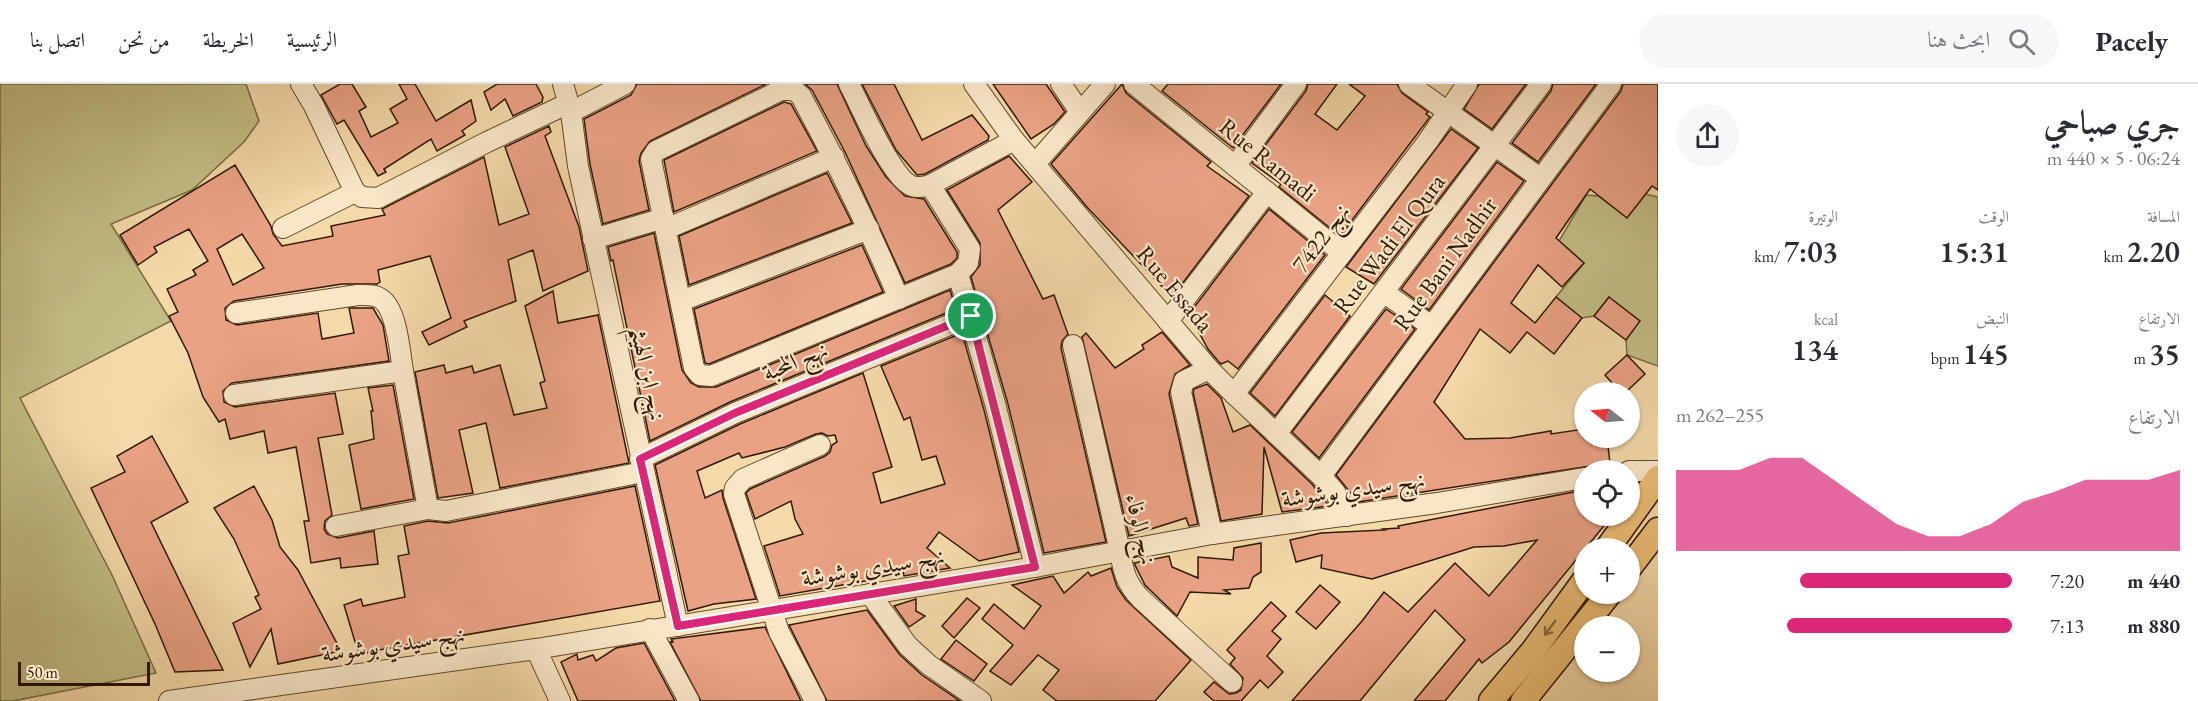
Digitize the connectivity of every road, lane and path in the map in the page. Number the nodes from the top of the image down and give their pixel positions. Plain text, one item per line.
1 (301, 84) edge
2 (562, 84) edge
3 (626, 84) edge
4 (849, 84) edge
5 (974, 84) edge
6 (1061, 84) edge
7 (1105, 84) edge
8 (1134, 84) edge
9 (1296, 84) edge
10 (1409, 84) edge
11 (1467, 84) edge
12 (1541, 84) edge
13 (1611, 84) edge
14 (570, 107) junction
15 (1080, 112) junction
16 (1448, 112) junction
17 (1014, 140) junction
18 (1496, 146) junction
19 (834, 157) junction
20 (1035, 164) junction
21 (1235, 166) junction
22 (1540, 178) junction
23 (930, 185) junction
24 (355, 192) junction
25 (1268, 192) junction
26 (665, 224) junction
27 (283, 228) dead end
28 (869, 229) junction
29 (593, 239) junction
30 (1342, 253) junction
31 (958, 274) junction
32 (1385, 293) junction
33 (900, 299) junction
34 (681, 302) junction
35 (236, 313) dead end
36 (971, 316) junction
37 (1168, 321) junction
38 (1431, 326) junction
39 (1073, 345) dead end
40 (1209, 369) junction
41 (403, 371) junction
42 (1233, 394) junction
43 (234, 395) dead end
44 (1276, 434) junction
45 (820, 445) dead end
46 (642, 465) junction
47 (1640, 471) edge
48 (1658, 471) edge
49 (1322, 476) junction
50 (1658, 478) edge
51 (1574, 480) edge
52 (428, 509) junction
53 (1347, 516) junction
54 (336, 526) dead end
55 (1658, 530) edge
56 (1212, 534) junction
57 (1615, 538) edge
58 (1120, 550) junction
59 (1640, 554) edge
60 (1035, 567) junction
61 (870, 594) junction
62 (1574, 595) edge
63 (1601, 604) edge
64 (772, 608) junction
65 (678, 626) junction
66 (650, 629) junction
67 (536, 649) junction
68 (1232, 682) dead end
69 (169, 701) edge
70 (560, 701) edge
71 (689, 701) edge
72 (815, 701) edge
73 (981, 701) edge
74 (1491, 701) edge
75 (1523, 701) edge

1 - 24 street
2 - 14 street, نهج ابن الهيثم
3 - 14 street
4 - 23 street
5 - 17 street, Rue Essada
6 - 15 street
7 - 15 street
8 - 21 street, Rue Ramadi
9 - 21 street
10 - 16 street
11 - 16 street, نهج 7422
12 - 18 street, Rue Wadi El Qura
13 - 22 street, Rue Bani Nadhir
14 - 24 street
14 - 29 street, نهج ابن الهيثم
15 - 20 street
16 - 18 street
16 - 30 street, نهج 7422
17 - 20 street, Rue Essada
17 - 23 street
18 - 22 street
18 - 32 street, Rue Wadi El Qura
19 - 26 street
19 - 26 street
19 - 28 street
20 - 37 street, Rue Essada
21 - 25 street, Rue Ramadi
22 - 38 street, Rue Bani Nadhir
23 - 31 street
24 - 27 street
25 - 30 street, Rue Ramadi
25 - 37 street
26 - 29 street
26 - 34 street
28 - 33 street
28 - 34 street
29 - 46 street, نهج ابن الهيثم
30 - 42 street, نهج 7422
31 - 33 street
31 - 36 street
32 - 38 street
32 - 44 street, Rue Wadi El Qura
33 - 34 street
35 - 41 street
36 - 46 street, نهج المحبة
36 - 60 street
37 - 40 street, Rue Essada
38 - 49 street, Rue Bani Nadhir
39 - 58 street, نهج الوفاء
40 - 42 street, Rue Essada
40 - 56 street
41 - 43 street
41 - 52 street
42 - 44 street, Rue Essada
44 - 49 street, Rue Essada
45 - 64 street
46 - 52 street, نهج المحبة
46 - 65 street, نهج ابن الهيثم
47 - 48 street
49 - 53 street, Rue Essada
50 - 57 main road
51 - 53 street, نهج سيدي بوشوشة
52 - 54 street, نهج المحبة
53 - 56 street, نهج سيدي بوشوشة
55 - 59 main road
56 - 58 street, نهج سيدي بوشوشة
58 - 60 street, نهج سيدي بوشوشة
58 - 68 street, نهج الوفاء
60 - 61 street, نهج سيدي بوشوشة
61 - 64 street, نهج سيدي بوشوشة
61 - 73 street
62 -> 74 main road
63 - 75 main road
64 - 65 street, نهج سيدي بوشوشة
64 - 72 street
65 - 66 street, نهج سيدي بوشوشة
66 - 67 street, نهج سيدي بوشوشة
66 - 71 street
67 - 69 street, نهج سيدي بوشوشة
67 - 70 street

